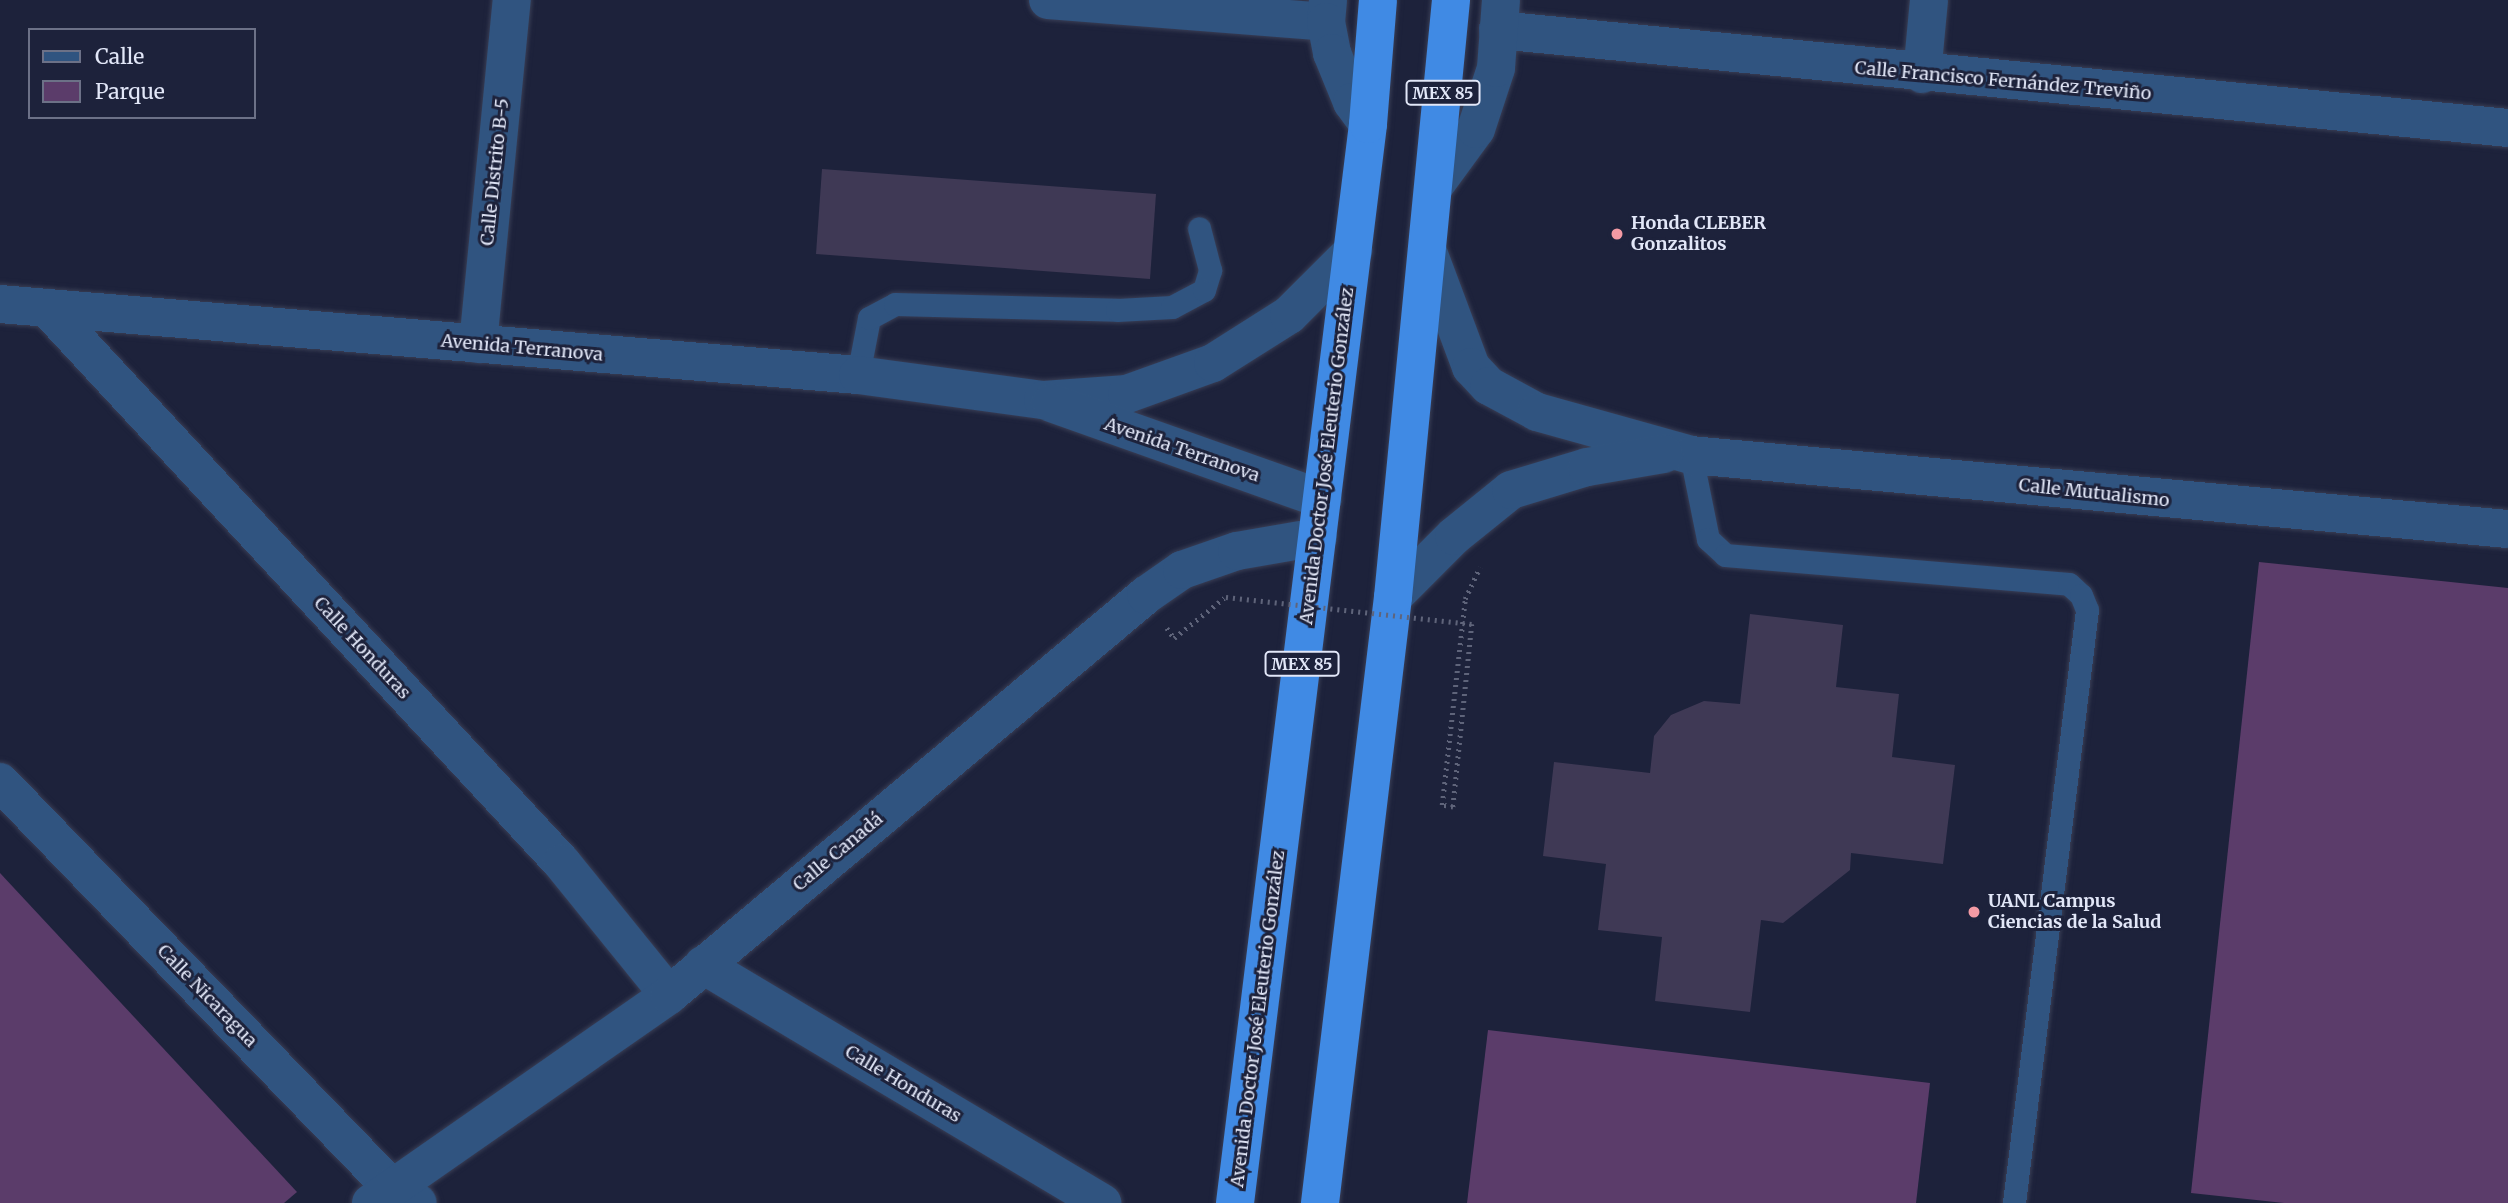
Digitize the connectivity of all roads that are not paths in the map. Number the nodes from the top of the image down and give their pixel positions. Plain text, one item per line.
1 (512, 0) edge
2 (1048, 0) edge
3 (1378, 0) edge
4 (1451, 0) edge
5 (1928, 0) edge
6 (1327, 11) edge
7 (1499, 15) edge
8 (1922, 74) junction
9 (1368, 124) junction
10 (2508, 128) edge
11 (1435, 185) junction
12 (1199, 228) dead end
13 (1353, 251) junction
14 (1428, 252) junction
15 (0, 304) edge
16 (47, 308) junction
17 (478, 344) junction
18 (858, 375) junction
19 (1043, 400) junction
20 (1685, 453) junction
21 (1322, 499) junction
22 (2508, 529) edge
23 (1318, 537) junction
24 (1393, 597) junction
25 (0, 782) edge
26 (704, 965) junction
27 (669, 995) junction
28 (393, 1198) edge
29 (1103, 1203) edge
30 (1235, 1203) edge
31 (1320, 1203) edge
32 (2014, 1203) edge

1 - 17 street, Calle Distrito B-5
2 - 6 street
3 - 9 highway, Avenida Doctor José Eleuterio González / MEX 85
4 - 11 highway, MEX 85
5 - 8 street
6 - 9 street
7 - 8 street, Calle Francisco Fernández Treviño
7 - 11 street
8 - 10 street, Calle Francisco Fernández Treviño
9 - 13 highway, Avenida Doctor José Eleuterio González / MEX 85
11 - 14 highway, MEX 85
12 - 18 lane
13 - 19 street, Avenida Terranova
13 - 21 highway, Avenida Doctor José Eleuterio González / MEX 85
14 - 20 street, Calle Mutualismo
14 - 24 highway, MEX 85
15 - 16 street, Avenida Terranova
16 - 17 street, Avenida Terranova
16 - 27 street, Calle Honduras
17 - 18 street, Avenida Terranova
18 - 19 street, Avenida Terranova
19 - 21 street, Avenida Terranova
20 - 22 street, Calle Mutualismo
20 - 24 street, Calle Mutualismo
20 - 32 lane
21 - 23 highway, Avenida Doctor José Eleuterio González / MEX 85
23 - 26 street, Calle Canadá
23 - 30 highway, Avenida Doctor José Eleuterio González / MEX 85
24 - 31 highway, MEX 85
25 - 28 street, Calle Nicaragua
26 - 27 street, Calle Canadá
26 - 29 street, Calle Honduras
27 - 28 street, Calle Canadá

